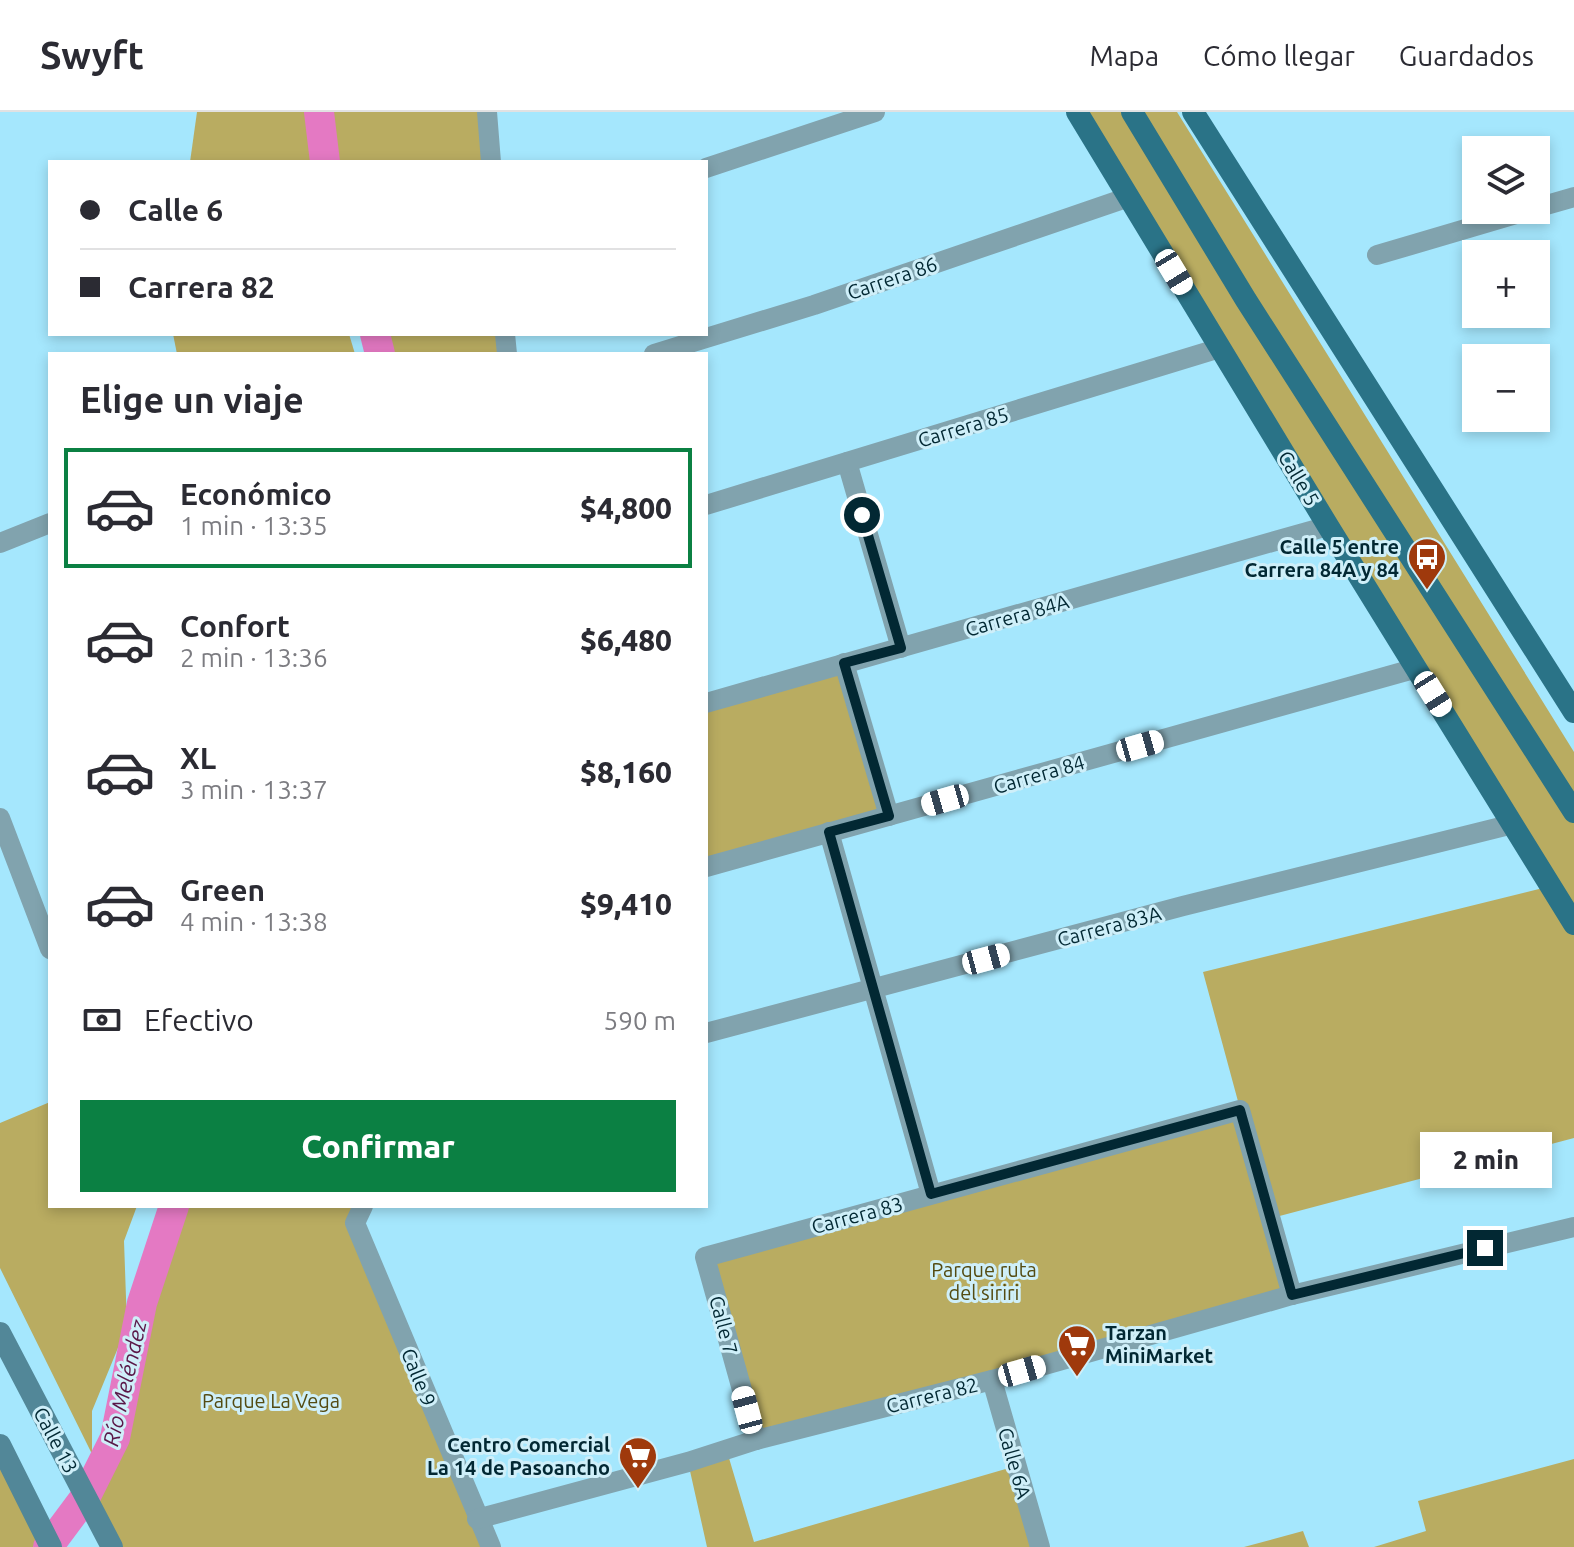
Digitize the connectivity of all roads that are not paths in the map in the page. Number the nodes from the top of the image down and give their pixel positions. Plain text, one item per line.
1 (487, 112) edge
2 (875, 112) edge
3 (1077, 112) edge
4 (1132, 112) edge
5 (1193, 112) edge
6 (491, 160) edge
7 (708, 167) edge
8 (1129, 197) junction
9 (1574, 197) edge
10 (1550, 204) edge
11 (1482, 224) edge
12 (1377, 255) dead end
13 (1220, 348) junction
14 (661, 352) edge
15 (847, 462) junction
16 (708, 504) edge
17 (48, 524) edge
18 (1328, 526) junction
19 (0, 543) edge
20 (901, 648) junction
21 (844, 663) junction
22 (1417, 668) junction
23 (708, 702) edge
24 (1574, 712) edge
25 (1574, 812) edge
26 (889, 816) junction
27 (0, 818) edge
28 (1513, 824) junction
29 (829, 832) junction
30 (708, 866) edge
31 (1574, 924) edge
32 (48, 944) edge
33 (873, 990) junction
34 (708, 1032) edge
35 (931, 1194) junction
36 (362, 1208) edge
37 (1574, 1227) edge
38 (705, 1257) joint
39 (1292, 1295) junction
40 (0, 1333) edge
41 (992, 1380) junction
42 (756, 1440) junction
43 (0, 1445) edge
44 (477, 1519) junction
45 (110, 1542) edge
46 (51, 1547) edge
47 (491, 1547) edge
48 (1040, 1547) edge

1 - 6 street
2 - 7 street
3 - 8 main road, Calle 5
4 - 25 main road
5 - 24 main road
8 - 13 main road, Calle 5
8 - 14 street, Carrera 86
9 - 10 street
11 - 12 street
13 - 15 street, Carrera 85
13 - 18 main road, Calle 5
15 - 16 street, Carrera 85
15 - 20 street
17 - 19 street
18 - 20 street, Carrera 84A
18 - 22 main road, Calle 5
20 - 21 street, Carrera 84A
21 - 23 street, Carrera 84A
21 - 26 street
22 - 26 street, Carrera 84
22 - 28 main road, Calle 5
26 - 29 street, Carrera 84
27 - 32 street
28 - 31 main road, Calle 5
28 - 33 street, Carrera 83A
29 - 30 street, Carrera 84
29 - 33 street
33 - 34 street, Carrera 83A
33 - 35 street
35 - 38 street, Carrera 83
35 - 39 street, Carrera 83
36 - 44 street, Calle 9
37 - 39 street, Carrera 82
38 - 42 street, Calle 7
39 - 41 street, Carrera 82
40 - 45 main road, Calle 13
41 - 42 street, Carrera 82
41 - 48 street, Calle 6A
42 - 44 street, Carrera 82
43 - 46 main road
44 - 47 street, Calle 9

